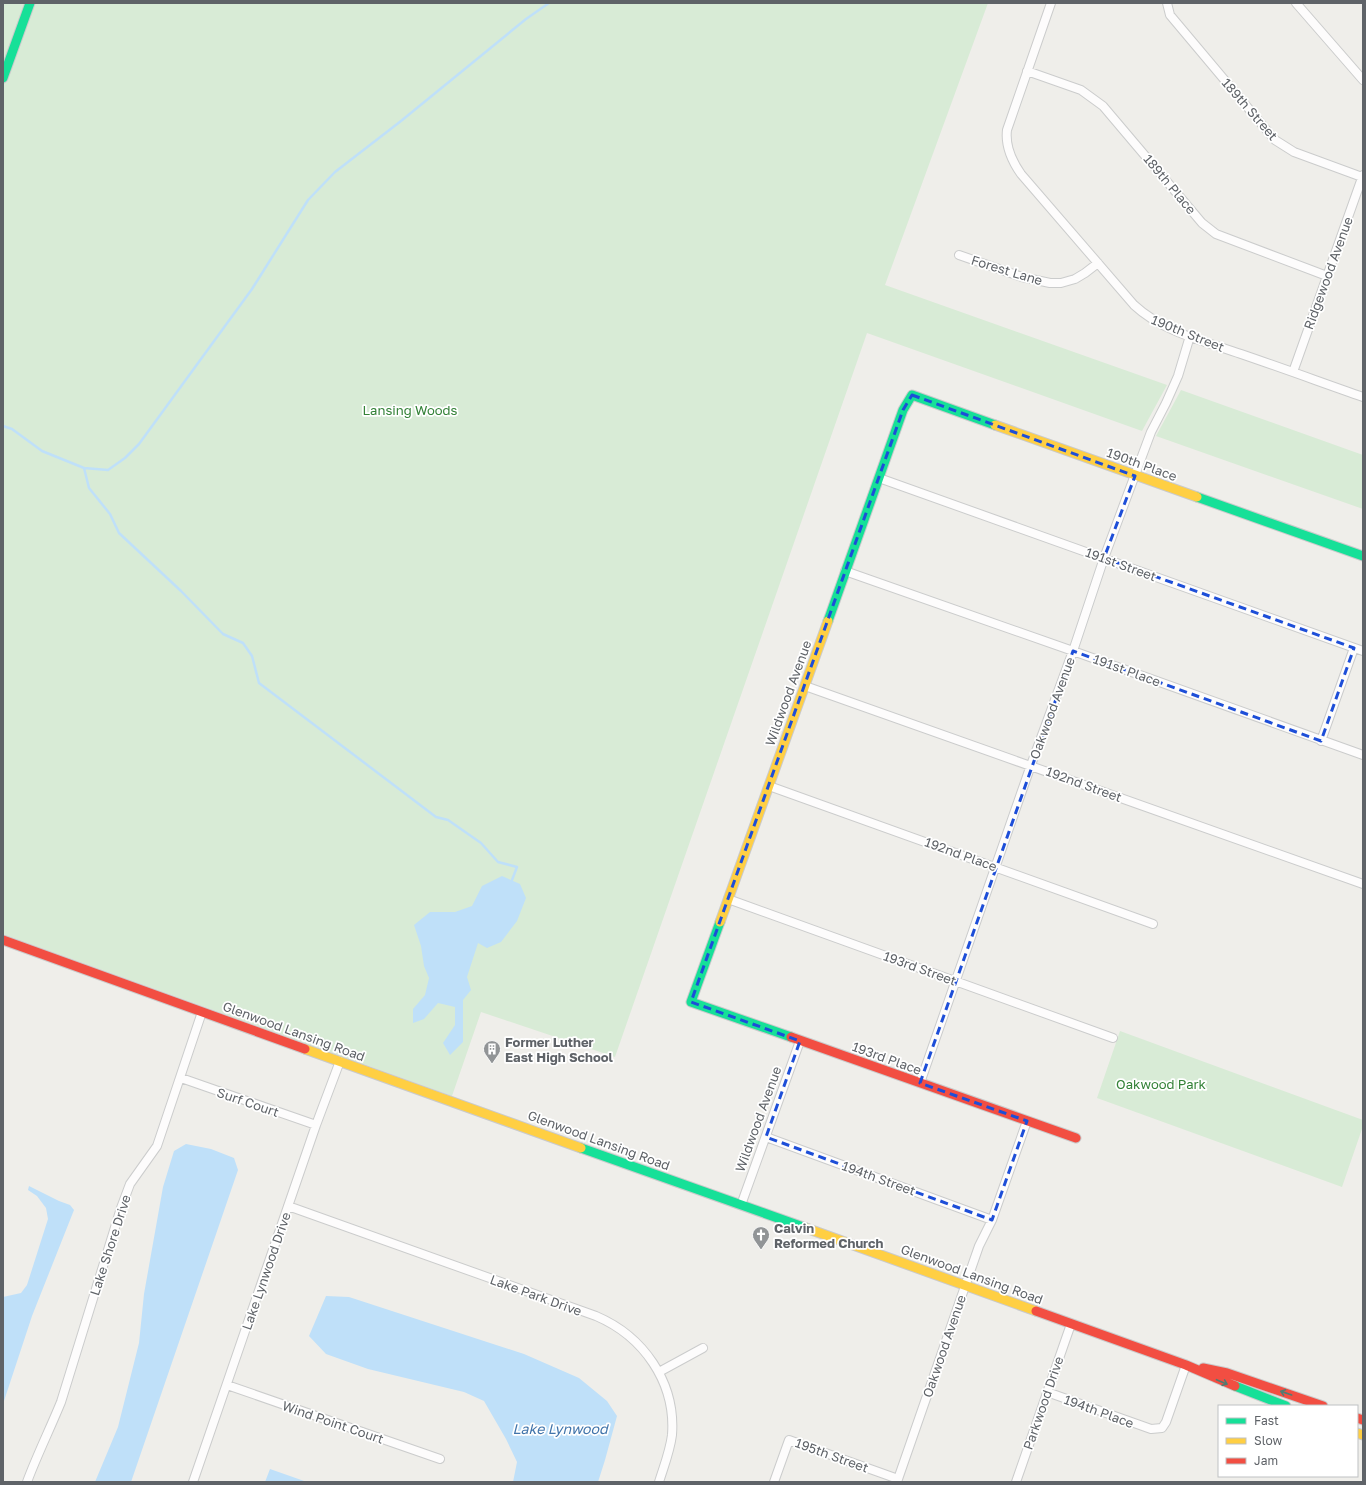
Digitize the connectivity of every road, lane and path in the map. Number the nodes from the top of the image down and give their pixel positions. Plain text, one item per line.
1 (30, 3) edge
2 (1051, 3) edge
3 (1168, 3) edge
4 (1296, 3) edge
5 (1027, 71) junction
6 (3, 78) edge
7 (1363, 80) edge
8 (1363, 176) edge
9 (959, 255) dead end
10 (1098, 263) junction
11 (1327, 276) junction
12 (1190, 336) junction
13 (1293, 372) junction
14 (912, 395) joint
15 (1363, 397) edge
16 (1135, 476) junction
17 (879, 478) junction
18 (1363, 556) edge
19 (1104, 558) junction
20 (845, 571) junction
21 (1354, 648) junction
22 (1073, 651) junction
23 (1363, 651) edge
24 (805, 686) junction
25 (1321, 740) junction
26 (1363, 755) edge
27 (1031, 765) junction
28 (769, 786) junction
29 (995, 866) junction
30 (1363, 884) edge
31 (728, 899) junction
32 (1153, 924) dead end
33 (3, 940) edge
34 (955, 981) junction
35 (691, 1002) joint
36 (202, 1012) junction
37 (1113, 1038) dead end
38 (800, 1041) junction
39 (340, 1061) junction
40 (181, 1078) junction
41 (920, 1083) junction
42 (1028, 1121) junction
43 (316, 1125) junction
44 (766, 1137) junction
45 (1076, 1138) dead end
46 (741, 1205) junction
47 (288, 1206) junction
48 (992, 1220) junction
49 (965, 1286) junction
50 (1071, 1324) junction
51 (703, 1348) dead end
52 (1186, 1365) junction
53 (659, 1372) junction
54 (226, 1385) junction
55 (1047, 1392) junction
56 (1283, 1405) edge
57 (1320, 1405) edge
58 (440, 1459) dead end
59 (898, 1480) edge
60 (27, 1482) edge
61 (193, 1482) edge
62 (659, 1482) edge
63 (774, 1482) edge
64 (1016, 1482) edge

1 - 6 main road
2 - 5 street
3 - 8 street, 189th Street
4 - 7 street
5 - 10 street, 190th Street
5 - 11 street, 189th Place
8 - 11 street, Ridgewood Avenue
9 - 10 street, Forest Lane
10 - 12 street, 190th Street
11 - 13 street, Ridgewood Avenue
12 - 13 street, 190th Street
12 - 16 street, Oakwood Avenue
13 - 15 street, 190th Street
14 - 16 main road, 190th Place
14 - 17 main road, Wildwood Avenue
16 - 18 main road, 190th Place
16 - 19 street, Oakwood Avenue
17 - 19 street, 191st Street
17 - 20 main road, Wildwood Avenue
19 - 21 street, 191st Street
19 - 22 street, Oakwood Avenue
20 - 22 street, 191st Place
20 - 24 main road, Wildwood Avenue
21 - 23 street, 191st Street
21 - 25 street
22 - 25 street, 191st Place
22 - 27 street, Oakwood Avenue
24 - 27 street, 192nd Street
24 - 28 main road, Wildwood Avenue
25 - 26 street, 191st Place
27 - 29 street, Oakwood Avenue
27 - 30 street, 192nd Street
28 - 29 street, 192nd Place
28 - 31 main road, Wildwood Avenue
29 - 32 street, 192nd Place
29 - 34 street, Oakwood Avenue
31 - 34 street, 193rd Street
31 - 35 main road, Wildwood Avenue
33 - 36 main road, Glenwood Lansing Road
34 - 37 street, 193rd Street
34 - 41 street, Oakwood Avenue
35 - 38 main road, 193rd Place
36 - 39 main road, Glenwood Lansing Road
36 - 40 street, Lake Shore Drive
38 - 41 main road, 193rd Place
38 - 44 street, Wildwood Avenue
39 - 43 street, Lake Lynwood Drive
39 - 46 main road, Glenwood Lansing Road
40 - 43 street, Surf Court
40 - 60 street, Lake Shore Drive
41 - 42 main road, 193rd Place
42 - 45 main road, 193rd Place
42 - 48 street, Oakwood Avenue
43 - 47 street, Lake Lynwood Drive
44 - 46 street, Wildwood Avenue
44 - 48 street, 194th Street
46 - 49 main road, Glenwood Lansing Road
47 - 53 street, Lake Park Drive
47 - 54 street, Lake Lynwood Drive
48 - 49 street, Oakwood Avenue
49 - 50 main road, Glenwood Lansing Road
49 - 59 street, Oakwood Avenue
50 - 52 main road, Glenwood Lansing Road
50 - 55 street, Parkwood Drive
51 - 53 street
52 - 55 street, 194th Place
52 -> 56 main road, Glenwood Lansing Road
57 -> 52 main road, Glenwood Lansing Road
53 - 62 street, Lake Park Drive
54 - 58 street, Wind Point Court
54 - 61 street, Lake Lynwood Drive
55 - 64 street, Parkwood Drive
59 - 63 street, 195th Street

